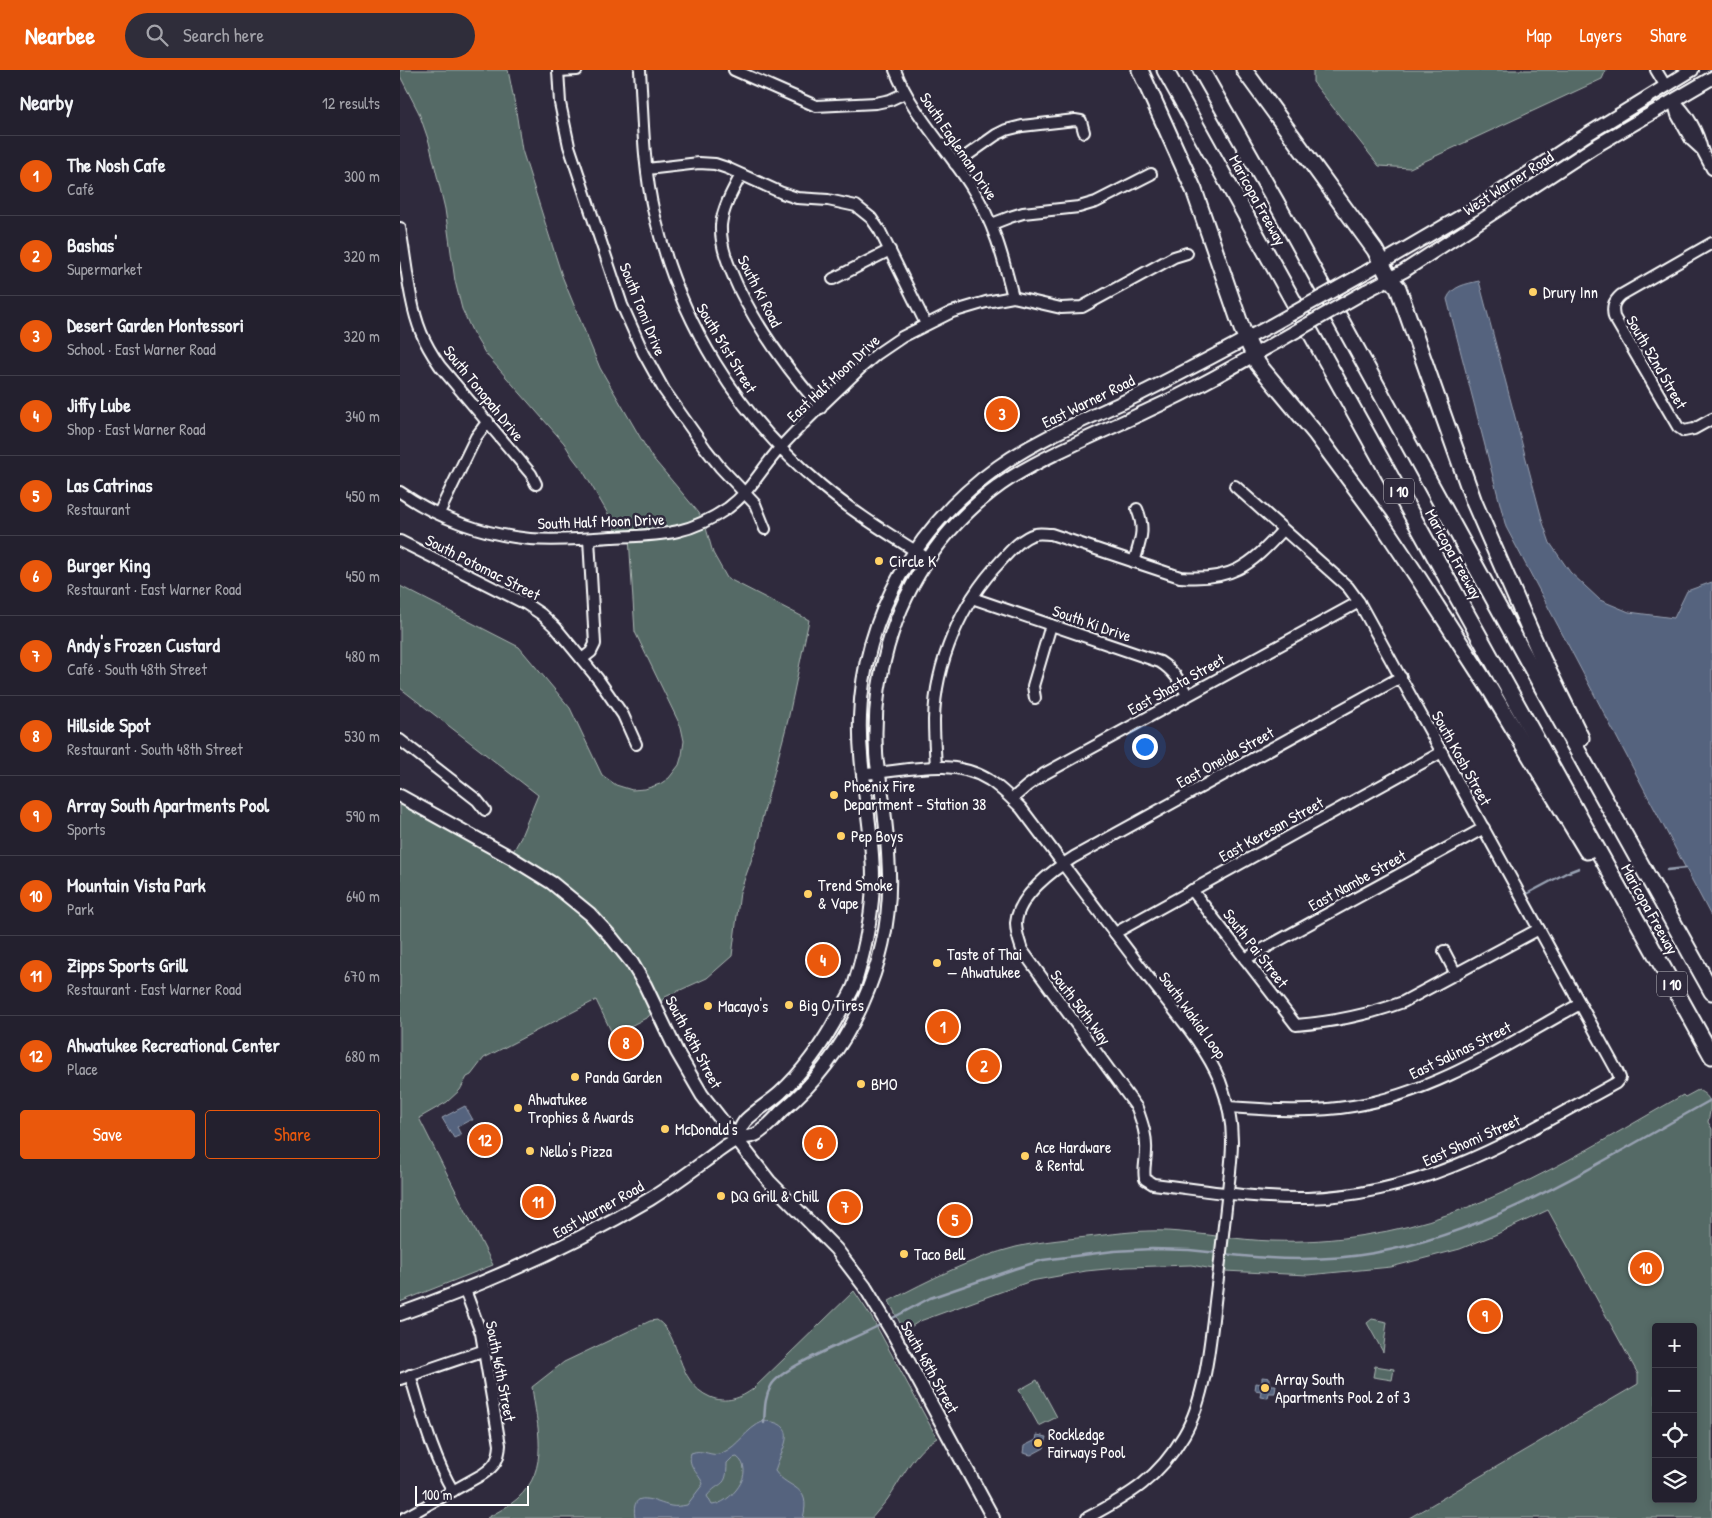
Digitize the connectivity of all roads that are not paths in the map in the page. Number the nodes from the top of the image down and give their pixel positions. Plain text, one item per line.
1 (558, 70) edge
2 (577, 70) edge
3 (640, 70) edge
4 (734, 70) edge
5 (895, 70) edge
6 (1140, 70) edge
7 (1164, 70) edge
8 (1201, 70) edge
9 (1244, 70) edge
10 (1656, 70) edge
11 (1692, 70) edge
12 (1712, 78) edge
13 (1664, 85) junction
14 (905, 93) junction
15 (1673, 100) junction
16 (1084, 132) dead end
17 (1580, 156) junction
18 (955, 164) junction
19 (646, 169) junction
20 (1712, 169) edge
21 (1151, 174) dead end
22 (741, 175) junction
23 (992, 224) junction
24 (400, 228) edge
25 (1712, 243) edge
26 (890, 250) junction
27 (1187, 252) dead end
28 (1381, 263) junction
29 (1389, 278) junction
30 (833, 279) dead end
31 (1013, 297) junction
32 (1312, 302) joint
33 (1322, 316) joint
34 (926, 324) junction
35 (1246, 339) junction
36 (1254, 355) junction
37 (820, 408) junction
38 (1712, 419) edge
39 (488, 422) junction
40 (780, 448) junction
41 (1014, 458) junction
42 (1022, 471) junction
43 (536, 484) dead end
44 (1235, 486) dead end
45 (400, 492) edge
46 (745, 492) junction
47 (1137, 509) dead end
48 (439, 513) junction
49 (765, 529) dead end
50 (1283, 530) junction
51 (589, 539) junction
52 (400, 541) edge
53 (915, 551) junction
54 (928, 559) junction
55 (1134, 562) junction
56 (972, 598) junction
57 (1359, 602) junction
58 (1051, 625) junction
59 (582, 659) junction
60 (1401, 677) junction
61 (1187, 695) junction
62 (1035, 698) dead end
63 (400, 740) edge
64 (636, 744) dead end
65 (1442, 752) junction
66 (936, 766) junction
67 (878, 773) junction
68 (862, 774) junction
69 (400, 796) edge
70 (1012, 799) junction
71 (485, 810) dead end
72 (1484, 828) junction
73 (888, 861) junction
74 (873, 864) junction
75 (1064, 864) junction
76 (1192, 890) junction
77 (1658, 894) junction
78 (1631, 912) junction
79 (1539, 929) junction
80 (1115, 933) junction
81 (1444, 950) dead end
82 (1246, 959) junction
83 (1456, 974) junction
84 (1712, 992) edge
85 (1580, 1004) junction
86 (1712, 1056) edge
87 (1620, 1078) joint
88 (1228, 1107) junction
89 (736, 1139) junction
90 (1145, 1179) joint
91 (1228, 1193) junction
92 (466, 1290) junction
93 (400, 1314) edge
94 (485, 1350) junction
95 (405, 1377) edge
96 (453, 1491) junction
97 (404, 1518) edge
98 (993, 1518) edge
99 (1087, 1518) edge

1 - 2 street
1 - 46 street, South Tomi Drive
3 - 19 street, South 51st Street
4 - 14 street
5 - 14 street, South Eagleman Drive
6 - 35 highway
7 - 78 highway, Maricopa Freeway / I 10
8 - 77 highway, Maricopa Freeway / I 10
9 - 28 highway
10 - 13 street
11 - 13 main road, West Warner Road
12 - 15 main road, West Warner Road
13 - 17 main road
13 - 28 main road, West Warner Road
14 - 18 street, South Eagleman Drive
15 - 17 main road, West Warner Road
15 - 20 street
16 - 18 street
17 - 29 main road, West Warner Road
18 - 23 street, South Eagleman Drive
19 - 22 street
19 - 40 street, South 51st Street
21 - 23 street
22 - 26 street
22 - 37 street, South Ki Road
23 - 31 street, South Eagleman Drive
24 - 39 street, South Tonopah Drive
25 - 38 street, South 52nd Street
26 - 30 street
26 - 34 street
27 - 31 street, East Half Moon Drive
28 - 29 highway
28 - 32 main road, West Warner Road, bridge
29 - 33 main road, West Warner Road, bridge
29 - 77 highway
31 - 34 street, East Half Moon Drive
32 - 35 main road, East Warner Road, bridge
33 - 36 main road, East Warner Road, bridge
34 - 37 street, East Half Moon Drive
35 - 36 highway
35 - 41 main road, East Warner Road
36 - 42 main road, East Warner Road
36 - 78 highway
37 - 40 street, East Half Moon Drive
39 - 43 street, South Tonopah Drive
39 - 48 street
40 - 46 street, South Half Moon Drive
40 - 53 street, South 51st Street
41 - 42 main road
41 - 53 main road, East Warner Road
42 - 54 main road, East Warner Road
44 - 50 street, South Kosh Street
45 - 48 street, South Half Moon Drive
46 - 49 street, South Tomi Drive
46 - 51 street, South Half Moon Drive
47 - 55 street
48 - 51 street, South Half Moon Drive
50 - 55 street
50 - 57 street, South Kosh Street
51 - 59 street
52 - 59 street, South Potomac Street
53 - 54 street, South 51st Street
53 - 68 main road, East Warner Road
54 - 67 main road, East Warner Road
55 - 56 street
56 - 58 street, South Ki Drive
56 - 66 street
57 - 60 street, South Kosh Street
57 - 61 street, East Shasta Street
58 - 61 street, South Ki Drive
58 - 62 street
59 - 64 street, South Potomac Street
60 - 65 street, South Kosh Street
60 - 75 street, East Oneida Street
61 - 70 street, East Shasta Street
63 - 71 street
65 - 72 street, South Kosh Street
65 - 76 street, East Keresan Street
66 - 67 street, South Wakial Loop
66 - 70 street, South Wakial Loop
67 - 68 street, South Wakial Loop
67 - 73 main road, East Warner Road
68 - 74 main road, East Warner Road
69 - 89 main road, South 48th Street
70 - 75 street, South Wakial Loop
72 - 79 street, South Kosh Street
72 - 82 street, East Nambe Street
73 - 74 main road
73 - 89 main road, East Warner Road
74 - 89 main road, East Warner Road
75 - 80 street, South Wakial Loop
75 - 90 street, South 50th Way
76 - 80 street, East Keresan Street
76 - 82 street, South Pai Street
77 - 84 highway, Maricopa Freeway / I 10
78 - 86 highway, Maricopa Freeway / I 10
79 - 83 street
79 - 85 street, South Kosh Street
80 - 88 street, South Wakial Loop
81 - 83 street
82 - 83 street, South Pai Street
85 - 87 street, South Kosh Street
85 - 88 street, East Salinas Street
87 - 91 street, East Shomi Street
88 - 91 street, South Wakial Loop
89 - 92 main road, East Warner Road
89 - 98 main road, South 48th Street
90 - 91 street, East Shomi Street
91 - 99 street, South Wakial Loop
92 - 93 main road, East Warner Road
92 - 94 street, South 46th Street
94 - 95 street
94 - 96 street, South 46th Street
95 - 96 street
96 - 97 street

